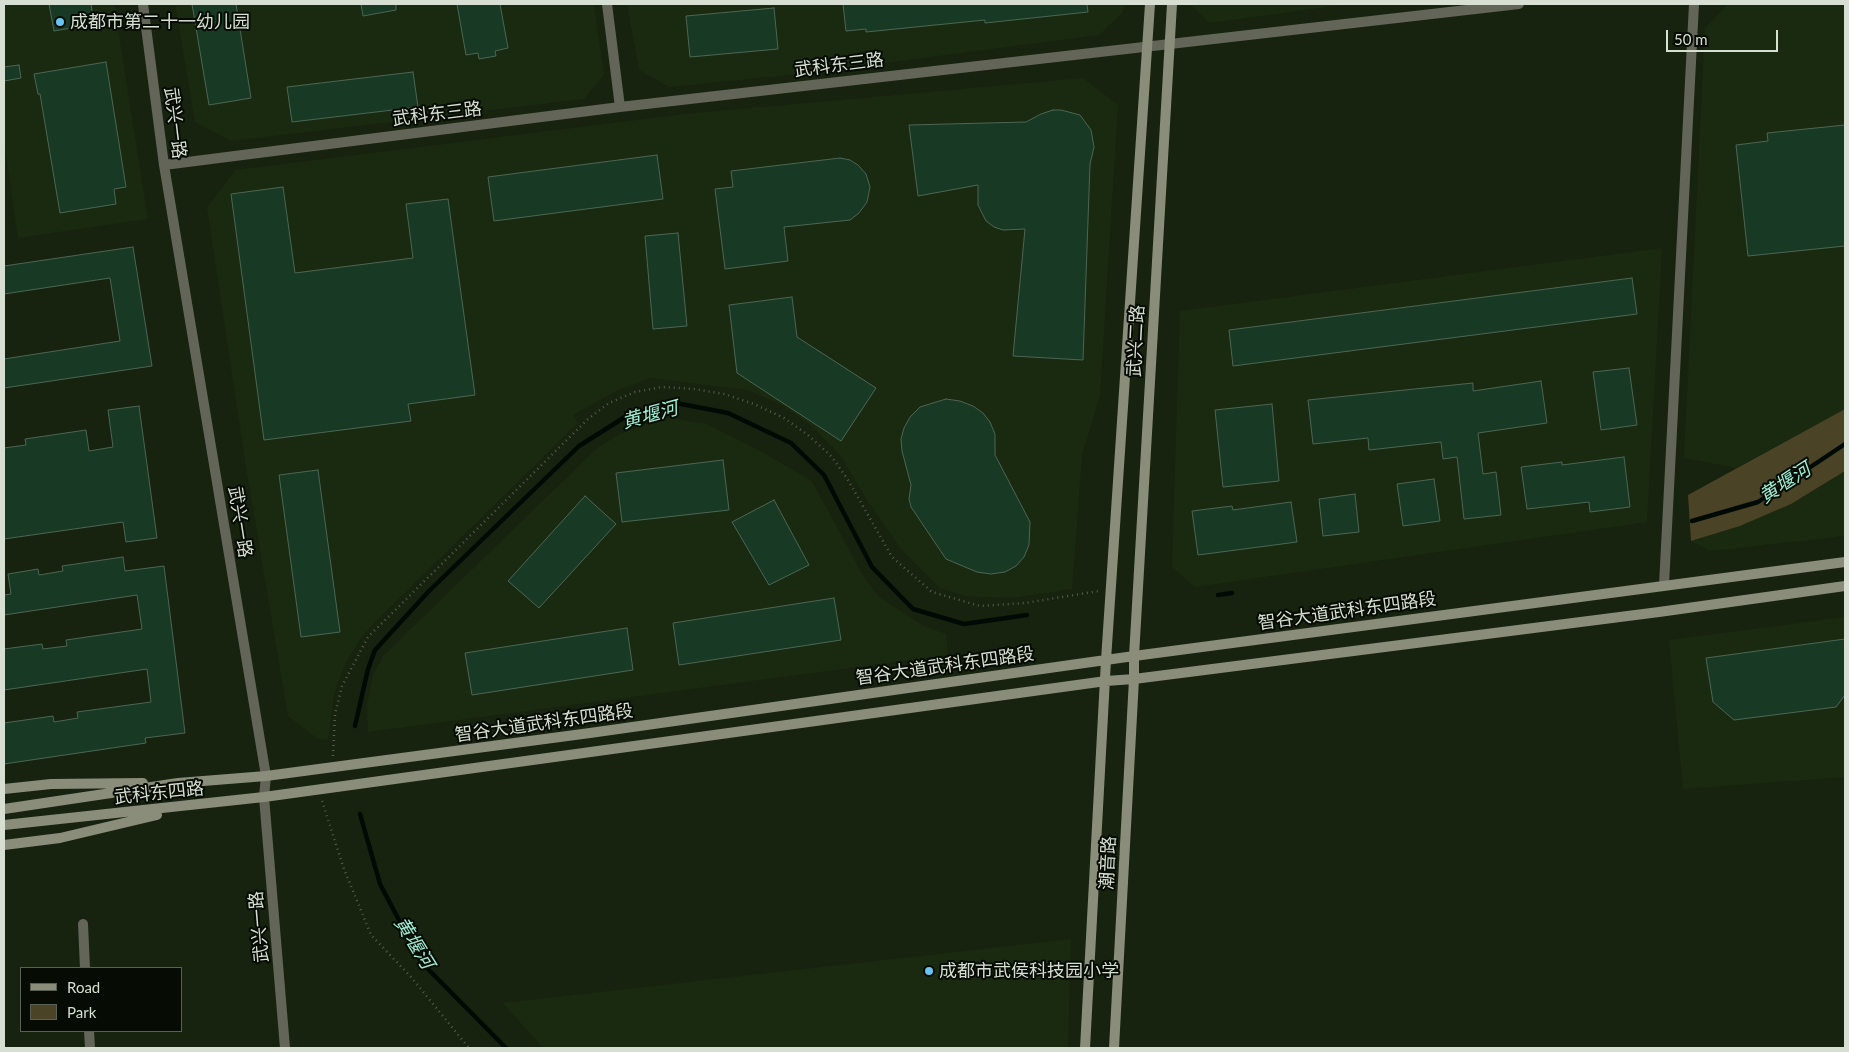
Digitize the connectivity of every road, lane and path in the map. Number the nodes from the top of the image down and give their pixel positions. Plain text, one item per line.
1 (143, 4) edge
2 (607, 4) edge
3 (1150, 4) edge
4 (1172, 4) edge
5 (1519, 4) edge
6 (1694, 4) edge
7 (1170, 43) junction
8 (1147, 46) junction
9 (620, 106) junction
10 (164, 165) junction
11 (1845, 562) edge
12 (1664, 585) junction
13 (1845, 586) edge
14 (1111, 589) junction
15 (1134, 656) junction
16 (1106, 660) junction
17 (1134, 679) junction
18 (1106, 681) junction
19 (333, 767) junction
20 (266, 776) junction
21 (178, 783) junction
22 (4, 789) edge
23 (319, 790) junction
24 (264, 797) junction
25 (193, 806) junction
26 (4, 809) edge
27 (4, 825) edge
28 (4, 845) edge
29 (83, 924) dead end
30 (85, 967) edge
31 (89, 1032) edge
32 (90, 1048) edge
33 (285, 1048) edge
34 (469, 1048) edge
35 (1085, 1048) edge
36 (1114, 1048) edge

1 - 10 street, 武兴一路
2 - 9 street
3 - 8 main road, 潮音路
4 - 7 main road, 武兴二路
5 - 7 street, 武科东三路
6 - 12 street
7 - 8 street, 武科东三路
7 - 15 main road, 武兴二路
8 - 9 street, 武科东三路
8 - 14 main road, 潮音路
9 - 10 street, 武科东三路
10 - 20 street, 武兴一路
11 - 12 main road, 智谷大道武科东四路段
12 - 15 main road, 智谷大道武科东四路段
13 - 17 main road, 智谷大道武科东四路段
14 - 16 main road, 潮音路
14 - 19 path
15 - 16 main road, 智谷大道武科东四路段
15 - 17 main road, 武兴二路
16 - 18 main road, 潮音路
16 - 19 main road, 智谷大道武科东四路段
17 - 18 main road, 智谷大道武科东四路段
17 - 36 main road, 潮音路
18 - 23 main road, 智谷大道武科东四路段
18 - 35 main road, 潮音路
19 - 20 main road, 智谷大道武科东四路段
20 - 21 main road, 智谷大道武科东四路段
20 - 24 street, 武兴一路
21 - 22 main road
21 - 26 main road, 智谷大道武科东四路段
23 - 24 main road, 智谷大道武科东四路段
23 - 34 path
24 - 25 main road, 武科东四路
24 - 33 street, 武兴一路
25 - 27 main road, 武科东四路
25 - 28 main road
29 - 30 street
31 - 32 street

